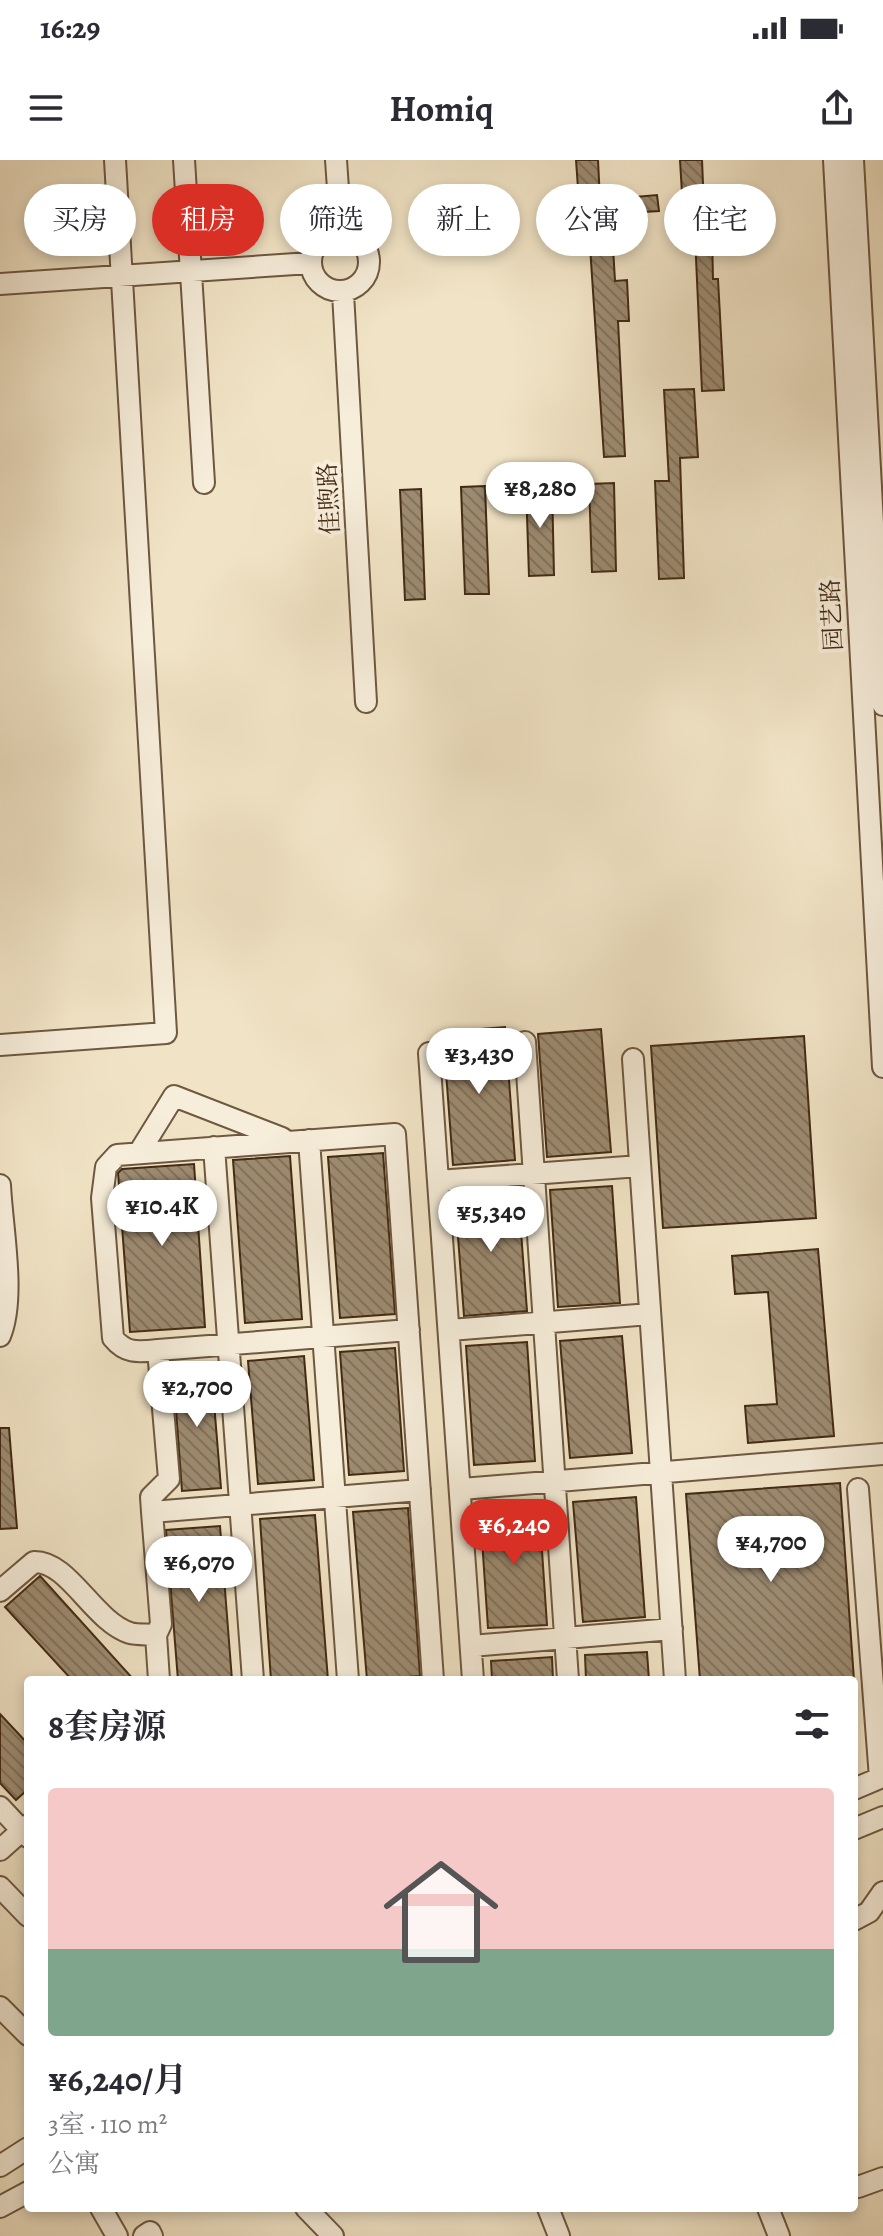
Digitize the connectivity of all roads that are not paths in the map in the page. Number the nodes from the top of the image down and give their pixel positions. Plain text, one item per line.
1 (115, 160) edge
2 (184, 160) edge
3 (336, 160) edge
4 (834, 160) edge
5 (853, 160) edge
6 (338, 184) edge
7 (313, 256) edge
8 (368, 256) edge
9 (310, 263) junction
10 (191, 272) junction
11 (122, 277) junction
12 (0, 284) edge
13 (343, 293) junction
14 (204, 483) dead end
15 (366, 702) dead end
16 (883, 705) edge
17 (880, 977) edge
18 (525, 1042) dead end
19 (0, 1045) edge
20 (429, 1053) dead end
21 (633, 1059) dead end
22 (883, 1067) edge
23 (299, 1141) junction
24 (214, 1147) junction
25 (140, 1151) junction
26 (640, 1166) junction
27 (534, 1173) junction
28 (438, 1181) junction
29 (0, 1185) edge
30 (650, 1314) junction
31 (545, 1323) junction
32 (409, 1330) junction
33 (450, 1330) junction
34 (0, 1336) edge
35 (323, 1336) junction
36 (228, 1344) junction
37 (158, 1350) junction
38 (883, 1454) edge
39 (661, 1475) junction
40 (556, 1482) junction
41 (462, 1489) junction
42 (858, 1489) dead end
43 (420, 1490) junction
44 (335, 1497) junction
45 (240, 1505) junction
46 (152, 1512) junction
47 (0, 1591) edge
48 (875, 1595) edge
49 (672, 1629) junction
50 (156, 1635) junction
51 (565, 1638) junction
52 (471, 1646) junction
53 (877, 1657) edge
54 (159, 1676) edge
55 (253, 1676) edge
56 (348, 1676) edge
57 (433, 1676) edge
58 (473, 1676) edge
59 (568, 1676) edge
60 (675, 1676) edge
61 (858, 1787) edge
62 (0, 1807) edge
63 (883, 1817) edge
64 (858, 1827) edge
65 (24, 1829) edge
66 (24, 1832) edge
67 (0, 1850) edge
68 (0, 1887) edge
69 (883, 1892) edge
70 (24, 1912) edge
71 (858, 1918) edge
72 (0, 2007) edge
73 (24, 2026) edge
74 (24, 2151) edge
75 (0, 2166) edge
76 (883, 2178) edge
77 (858, 2187) dead end
78 (24, 2194) edge
79 (0, 2207) edge
80 (103, 2212) edge
81 (310, 2212) edge
82 (550, 2212) edge
83 (770, 2212) edge
84 (117, 2236) edge
85 (144, 2236) edge
86 (152, 2236) edge
87 (333, 2236) edge
88 (559, 2236) edge
89 (779, 2236) edge

1 - 11 street
2 - 10 street
3 - 6 street
4 - 17 street, 园艺路
5 - 16 street, 园艺路
7 - 9 street
8 - 13 street
9 - 10 street
9 - 13 street
10 - 11 street
10 - 14 street
11 - 12 street
11 - 19 street
13 - 15 street, 佳煦路
17 - 22 street, 园艺路
18 - 27 street
20 - 28 street
21 - 26 street
23 - 24 street
23 - 25 street
23 - 32 street
23 - 35 street
24 - 25 street
24 - 36 street
25 - 37 street
26 - 27 street
26 - 30 street
27 - 28 street
27 - 31 street
28 - 33 street
29 - 34 street
30 - 31 street
30 - 39 street
31 - 33 street
31 - 40 street
32 - 35 street
32 - 43 street
33 - 41 street
35 - 36 street
35 - 44 street
36 - 37 street
36 - 45 street
37 - 46 street
38 - 39 street
39 - 40 street
39 - 49 street
40 - 41 street
40 - 51 street
41 - 52 street
42 - 48 street
43 - 44 street
43 - 57 street
44 - 45 street
44 - 56 street
45 - 46 street
45 - 55 street
46 - 50 street
47 - 50 street
48 - 53 street
49 - 51 street
49 - 60 street
50 - 54 street
51 - 52 street
51 - 59 street
52 - 58 street
53 - 61 street
62 - 65 street
63 - 64 street
66 - 67 street
68 - 70 street
69 - 71 street
72 - 73 street
74 - 75 street
76 - 77 street
78 - 79 street
80 - 84 street
81 - 87 street
82 - 88 street
83 - 89 street
85 - 86 street

